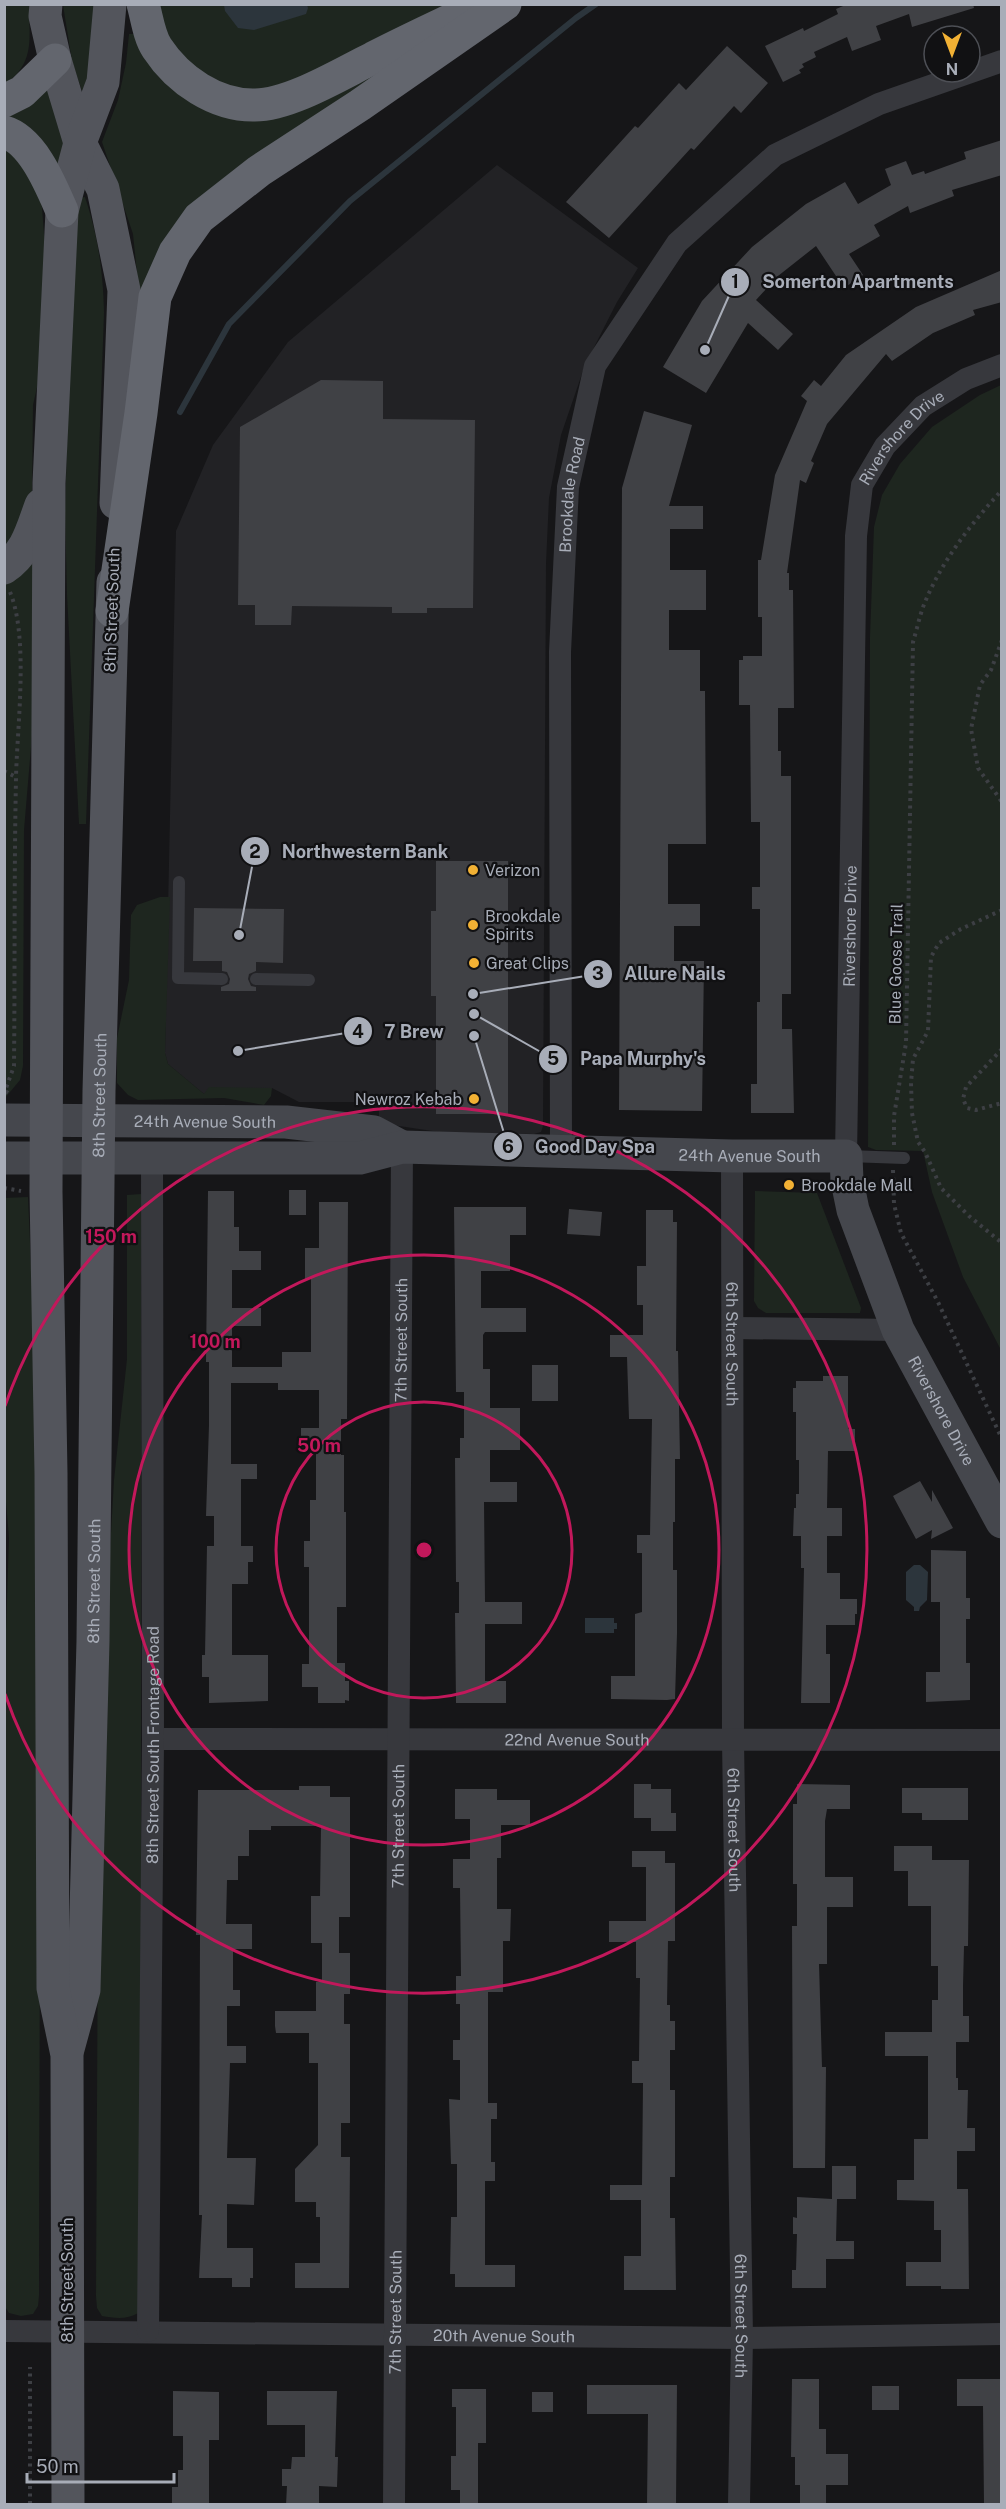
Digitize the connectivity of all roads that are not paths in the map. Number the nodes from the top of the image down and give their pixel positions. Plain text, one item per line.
1 (45, 4) edge
2 (110, 4) edge
3 (143, 4) edge
4 (485, 4) edge
5 (505, 4) edge
6 (55, 60) junction
7 (1002, 61) edge
8 (4, 102) edge
9 (4, 132) edge
10 (80, 142) junction
11 (62, 211) junction
12 (1002, 365) edge
13 (49, 483) junction
14 (6, 578) edge
15 (112, 611) junction
16 (179, 882) dead end
17 (222, 979) dead end
18 (256, 979) dead end
19 (309, 980) dead end
20 (4, 1120) edge
21 (99, 1121) junction
22 (48, 1122) junction
23 (402, 1147) junction
24 (561, 1150) junction
25 (732, 1156) junction
26 (846, 1156) junction
27 (46, 1157) junction
28 (99, 1157) junction
29 (152, 1157) junction
30 (4, 1158) edge
31 (899, 1158) road end
32 (733, 1328) junction
33 (898, 1330) junction
34 (1002, 1522) edge
35 (153, 1739) junction
36 (397, 1740) junction
37 (733, 1740) junction
38 (1002, 1740) edge
39 (67, 2055) junction
40 (4, 2331) edge
41 (67, 2331) junction
42 (148, 2331) junction
43 (396, 2334) junction
44 (1002, 2334) edge
45 (742, 2338) junction
46 (68, 2505) edge
47 (394, 2505) edge
48 (739, 2505) edge

1 - 6 main road, 8th Street South
2 - 10 main road, 8th Street South
3 - 4 highway
5 - 15 highway
6 - 8 highway
6 - 10 main road, 8th Street South
7 - 24 street, Brookdale Road
9 - 11 highway
10 - 11 main road, 8th Street South
10 - 15 main road, 8th Street South
11 - 13 main road, 8th Street South
12 - 26 street, Rivershore Drive
13 - 14 main road
13 - 22 main road, 8th Street South
15 - 21 main road, 8th Street South
16 - 17 lane
18 - 19 lane
20 - 22 street, 24th Avenue South
21 - 22 street, 24th Avenue South
21 - 23 street, 24th Avenue South
21 - 28 main road, 8th Street South
22 - 27 main road, 8th Street South
23 - 24 street, 24th Avenue South
23 - 29 street, 24th Avenue South
23 - 36 street, 7th Street South
24 - 25 street, 24th Avenue South
25 - 26 street, 24th Avenue South
25 - 32 street, 6th Street South
26 - 31 lane
26 - 33 street, Rivershore Drive
27 - 28 street, 24th Avenue South
27 - 30 street, 24th Avenue South
27 - 39 main road, 8th Street South
28 - 29 street, 24th Avenue South
28 - 39 main road, 8th Street South
29 - 35 street, 8th Street South Frontage Road
32 - 33 street
32 - 37 street, 6th Street South
33 - 34 street, Rivershore Drive
35 - 36 street, 22nd Avenue South
35 - 42 street, 8th Street South Frontage Road
36 - 37 street, 22nd Avenue South
36 - 43 street, 7th Street South
37 - 38 street, 22nd Avenue South
37 - 45 street, 6th Street South
39 - 41 main road, 8th Street South
40 - 41 street, 20th Avenue South
41 - 42 street, 20th Avenue South
41 - 46 main road, 8th Street South
42 - 43 street, 20th Avenue South
43 - 45 street, 20th Avenue South
43 - 47 street, 7th Street South
44 - 45 street, 20th Avenue South
45 - 48 street, 6th Street South

